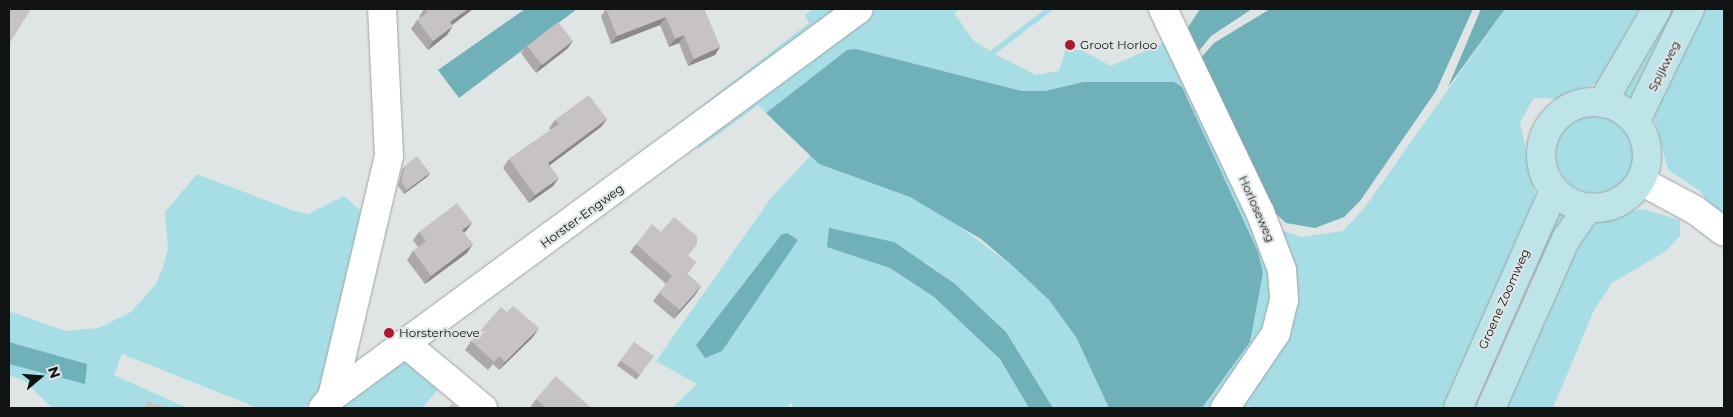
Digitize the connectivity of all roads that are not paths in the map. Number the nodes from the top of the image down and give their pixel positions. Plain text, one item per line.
1 (382, 9) edge
2 (859, 9) edge
3 (1163, 9) edge
4 (1657, 9) edge
5 (1690, 9) edge
6 (1602, 103) junction
7 (1635, 122) junction
8 (1641, 181) junction
9 (1554, 190) junction
10 (1588, 208) junction
11 (1724, 232) edge
12 (407, 345) junction
13 (328, 403) edge
14 (483, 408) edge
15 (1225, 408) edge
16 (1458, 408) edge
17 (1491, 408) edge

1 - 13 street, Horster-Engweg
2 - 12 street, Horster-Engweg
3 - 15 street, Horloseweg
4 - 6 main road
5 - 7 main road, Spijkweg
6 - 7 main road
6 - 9 main road
7 - 8 main road
8 - 10 main road
8 - 11 street
9 - 10 main road
9 - 16 main road, Groene Zoomweg
10 - 17 main road
12 - 13 street, Horster-Engweg
12 - 14 street

